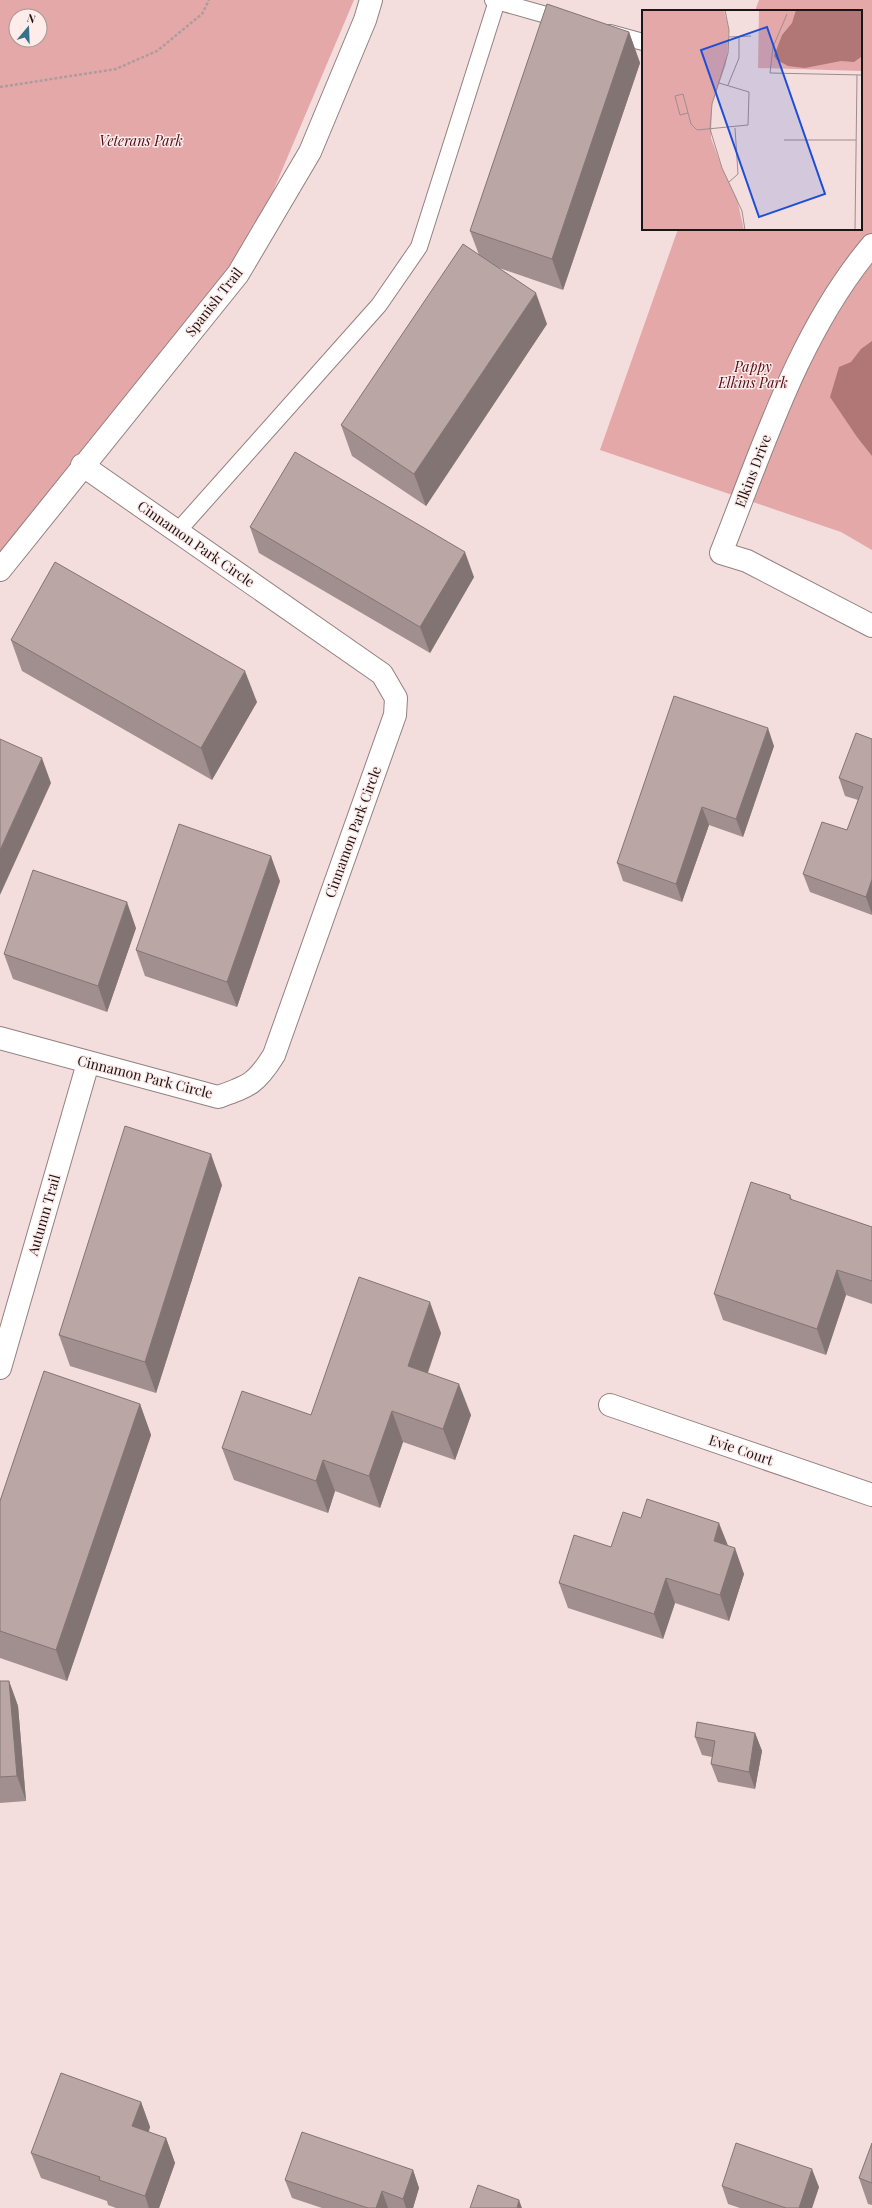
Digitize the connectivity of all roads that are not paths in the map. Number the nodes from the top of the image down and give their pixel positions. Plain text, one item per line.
1 (371, 0) edge
2 (495, 1) edge
3 (581, 25) edge
4 (597, 29) edge
5 (642, 42) edge
6 (872, 245) edge
7 (82, 465) junction
8 (177, 532) junction
9 (0, 570) edge
10 (872, 626) edge
11 (0, 1038) edge
12 (88, 1063) junction
13 (0, 1368) edge
14 (610, 1405) dead end
15 (872, 1495) edge

1 - 7 street, Spanish Trail
2 - 3 lane
2 - 8 lane
4 - 5 lane
6 - 10 street, Elkins Drive
7 - 8 street, Cinnamon Park Circle
7 - 9 street, Spanish Trail
8 - 12 street, Cinnamon Park Circle
11 - 12 street, Cinnamon Park Circle
12 - 13 street, Autumn Trail
14 - 15 street, Evie Court

